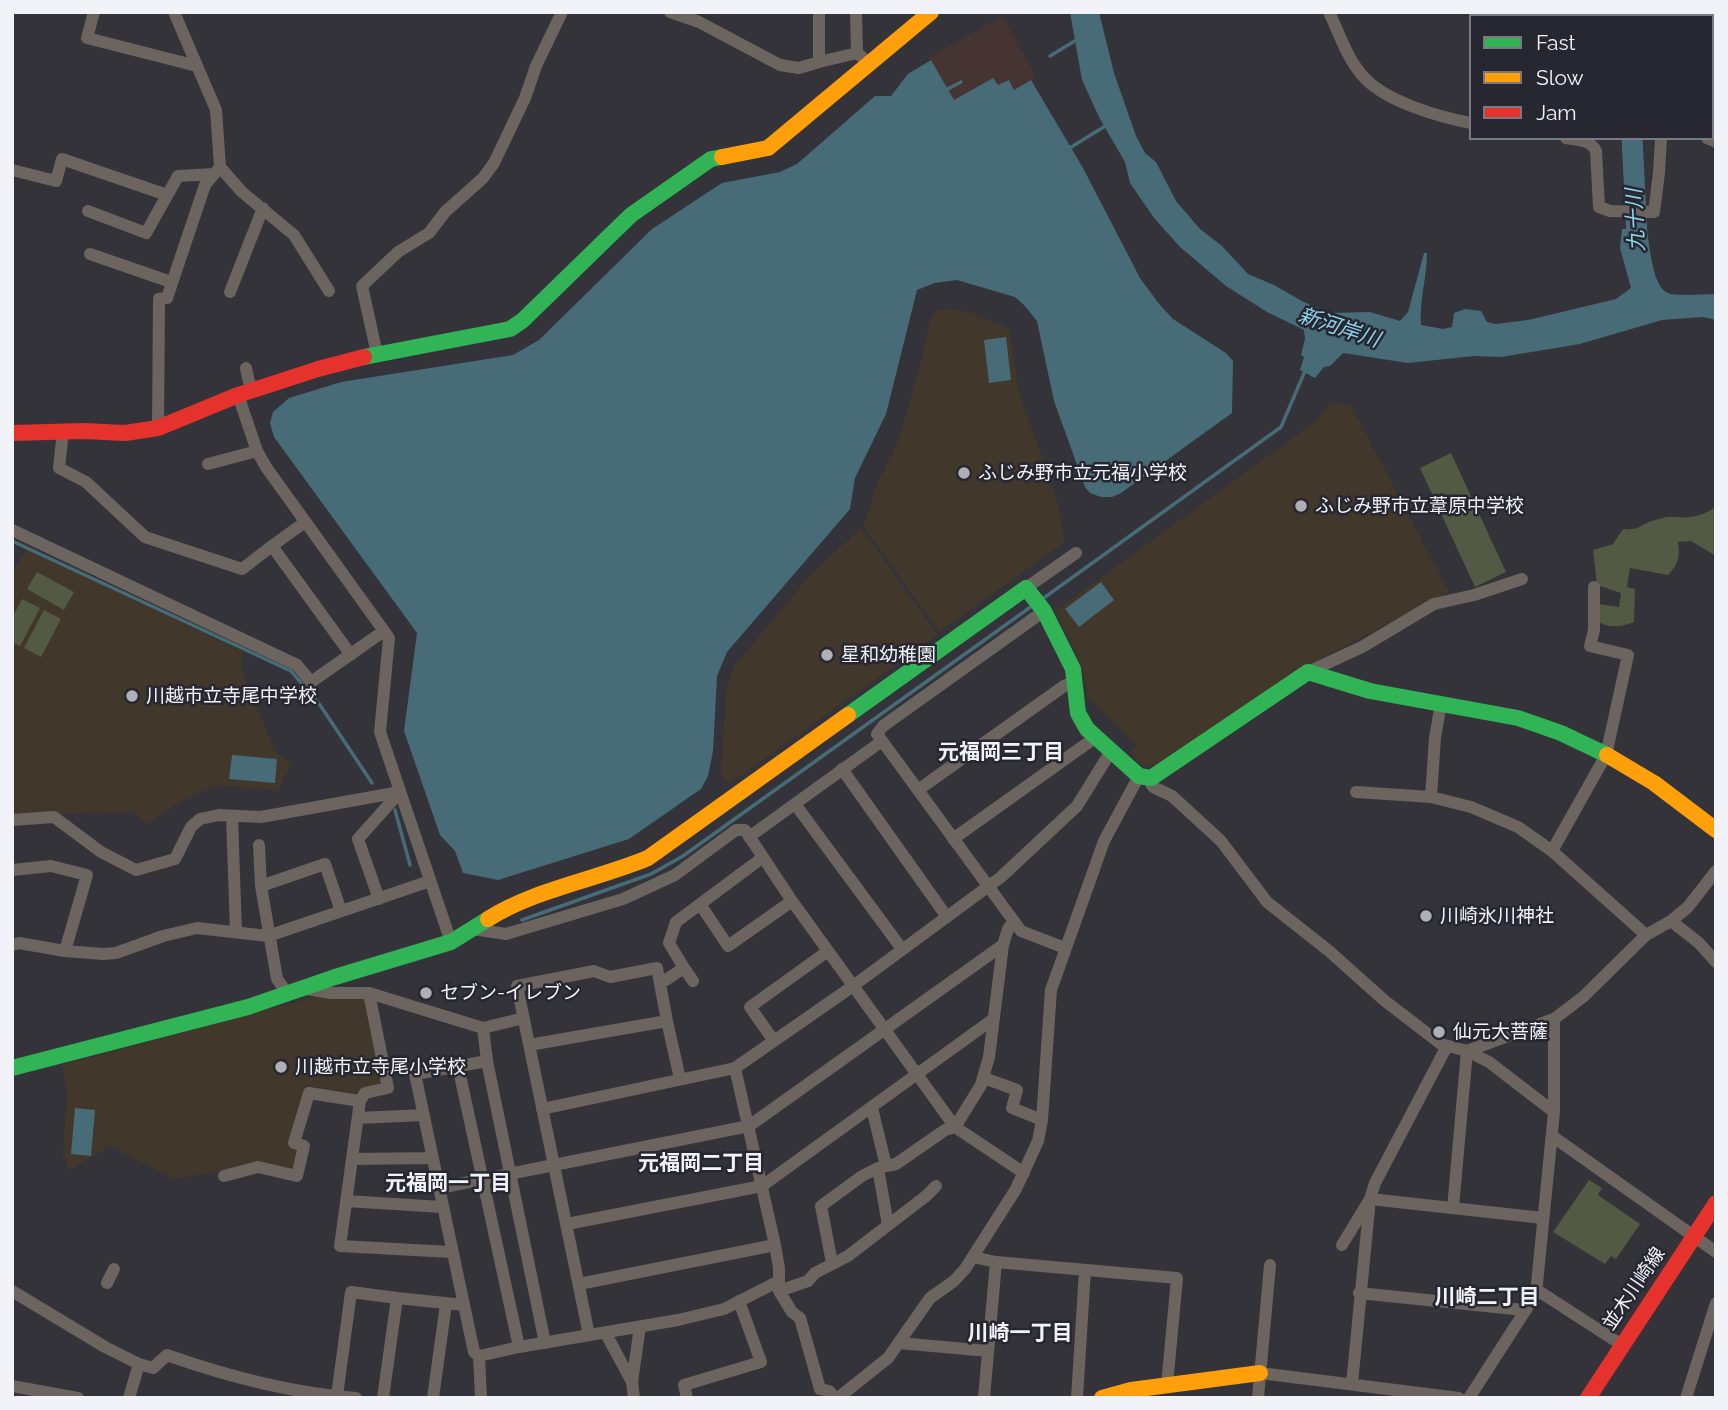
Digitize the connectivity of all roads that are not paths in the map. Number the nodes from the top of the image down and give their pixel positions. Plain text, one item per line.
1 (94, 12) edge
2 (174, 12) edge
3 (562, 12) edge
4 (670, 12) edge
5 (819, 12) edge
6 (856, 12) edge
7 (931, 12) edge
8 (1329, 12) edge
9 (857, 52) junction
10 (819, 62) junction
11 (870, 64) junction
12 (197, 66) junction
13 (1469, 123) edge
14 (1576, 140) edge
15 (1661, 140) edge
16 (12, 170) edge
17 (217, 171) junction
18 (167, 195) junction
19 (263, 208) junction
20 (88, 211) dead end
21 (90, 254) dead end
22 (170, 282) junction
23 (329, 291) dead end
24 (230, 292) dead end
25 (377, 354) junction
26 (246, 368) dead end
27 (244, 393) junction
28 (158, 428) junction
29 (63, 431) junction
30 (12, 433) edge
31 (257, 451) junction
32 (208, 464) dead end
33 (305, 522) junction
34 (12, 530) edge
35 (272, 546) junction
36 (1076, 553) dead end
37 (1522, 579) dead end
38 (1594, 587) dead end
39 (1027, 588) junction
40 (1044, 611) junction
41 (384, 631) junction
42 (351, 655) junction
43 (1308, 672) junction
44 (1075, 682) junction
45 (1441, 703) junction
46 (1096, 737) junction
47 (882, 741) junction
48 (1111, 751) junction
49 (1606, 755) junction
50 (842, 769) junction
51 (1143, 777) junction
52 (918, 790) junction
53 (400, 792) junction
54 (1356, 792) dead end
55 (1431, 796) junction
56 (795, 804) junction
57 (232, 817) junction
58 (12, 820) edge
59 (1716, 830) edge
60 (749, 837) junction
61 (953, 839) junction
62 (259, 845) dead end
63 (1552, 850) junction
64 (762, 858) junction
65 (12, 870) edge
66 (1716, 871) edge
67 (430, 881) junction
68 (261, 886) junction
69 (989, 887) junction
70 (379, 899) junction
71 (792, 901) junction
72 (700, 904) junction
73 (341, 911) junction
74 (947, 917) junction
75 (1671, 921) junction
76 (1014, 922) junction
77 (472, 929) junction
78 (236, 931) junction
79 (1646, 935) junction
80 (268, 936) junction
81 (450, 942) junction
82 (12, 945) edge
83 (1003, 945) junction
84 (1065, 948) junction
85 (902, 949) junction
86 (65, 951) junction
87 (828, 951) junction
88 (1716, 962) edge
89 (684, 968) junction
90 (693, 981) dead end
91 (661, 983) junction
92 (853, 986) junction
93 (295, 991) junction
94 (369, 993) junction
95 (524, 1018) junction
96 (1554, 1018) junction
97 (992, 1020) junction
98 (667, 1021) junction
99 (483, 1028) junction
100 (885, 1030) junction
101 (774, 1041) junction
102 (529, 1045) junction
103 (1447, 1046) junction
104 (1467, 1051) junction
105 (487, 1061) junction
106 (458, 1066) junction
107 (12, 1068) edge
108 (735, 1068) junction
109 (917, 1076) junction
110 (984, 1078) junction
111 (680, 1079) junction
112 (360, 1101) junction
113 (872, 1108) junction
114 (542, 1109) junction
115 (1554, 1112) junction
116 (423, 1115) junction
117 (358, 1118) junction
118 (1042, 1120) junction
119 (749, 1126) junction
120 (955, 1127) junction
121 (1552, 1136) junction
122 (433, 1158) junction
123 (352, 1159) junction
124 (554, 1164) junction
125 (882, 1167) junction
126 (511, 1173) junction
127 (1024, 1173) junction
128 (224, 1176) dead end
129 (482, 1178) junction
130 (762, 1186) junction
131 (936, 1186) dead end
132 (439, 1188) junction
133 (1370, 1199) junction
134 (346, 1200) junction
135 (1716, 1203) edge
136 (442, 1207) junction
137 (1453, 1208) junction
138 (1543, 1218) junction
139 (567, 1224) junction
140 (888, 1225) junction
141 (1694, 1237) junction
142 (775, 1245) junction
143 (1342, 1245) dead end
144 (451, 1252) junction
145 (1716, 1252) edge
146 (974, 1257) junction
147 (996, 1262) junction
148 (832, 1263) junction
149 (1270, 1265) dead end
150 (114, 1269) dead end
151 (1085, 1270) junction
152 (107, 1283) dead end
153 (579, 1284) junction
154 (779, 1286) junction
155 (1537, 1290) junction
156 (12, 1291) edge
157 (1359, 1293) junction
158 (397, 1298) junction
159 (739, 1301) junction
160 (1716, 1303) edge
161 (446, 1304) junction
162 (464, 1305) junction
163 (1524, 1310) junction
164 (640, 1327) junction
165 (605, 1332) junction
166 (589, 1335) junction
167 (899, 1343) junction
168 (532, 1345) junction
169 (1622, 1345) junction
170 (988, 1351) junction
171 (479, 1356) junction
172 (139, 1364) junction
173 (1261, 1373) junction
174 (632, 1382) junction
175 (1352, 1384) junction
176 (1167, 1385) junction
177 (12, 1386) edge
178 (272, 1392) edge
179 (337, 1396) edge
180 (78, 1398) edge
181 (129, 1398) edge
182 (356, 1398) edge
183 (383, 1398) edge
184 (433, 1398) edge
185 (481, 1398) edge
186 (635, 1398) edge
187 (687, 1398) edge
188 (836, 1398) edge
189 (984, 1398) edge
190 (1077, 1398) edge
191 (1103, 1398) edge
192 (1258, 1398) edge
193 (1459, 1398) edge
194 (1469, 1398) edge
195 (1588, 1398) edge
196 (1686, 1398) edge

1 - 12 street
2 - 12 street
3 - 25 street
4 - 10 street
5 - 10 street
6 - 9 street
7 - 11 street
8 - 13 street
9 - 10 street
9 - 11 street
11 - 25 street
12 - 17 street
14 - 15 street
16 - 18 street
17 - 18 street
17 - 19 street
17 - 22 street
18 - 20 street
19 - 23 street
19 - 24 street
21 - 22 street
22 - 28 street
25 - 27 street
26 - 27 street
27 - 28 street
27 - 31 street
28 - 29 street
29 - 30 street
29 - 35 street
31 - 32 street
31 - 33 street
33 - 35 street
33 - 41 street
34 - 42 street
35 - 42 street
36 - 39 street
37 - 43 street
38 - 49 street
39 - 40 street
39 - 77 street
40 - 44 street
40 - 47 street
41 - 42 street
41 - 53 street
43 - 45 street
43 - 51 street
44 - 46 street
44 - 52 street
45 - 49 street
45 - 55 street
46 - 48 street
46 - 61 street
47 - 50 street
47 - 52 street
48 - 51 street
48 - 69 street
49 - 59 street
49 - 63 street
50 - 56 street
50 - 74 street
51 - 84 street
51 - 103 street
52 - 61 street
53 - 57 street
53 - 67 street
53 - 70 street
54 - 55 street
55 - 63 street
56 - 60 street
56 - 85 street
57 - 58 street
57 - 78 street
60 - 64 street
60 - 77 street
61 - 69 street
62 - 68 street
63 - 79 street
64 - 71 street
64 - 72 street
65 - 86 street
66 - 75 street
67 - 70 street
67 - 81 street
68 - 73 street
68 - 80 street
69 - 74 street
69 - 76 street
70 - 73 street
71 - 72 street
71 - 87 street
72 - 89 street
73 - 80 street
74 - 85 street
75 - 79 street
75 - 88 street
76 - 83 street
76 - 84 street
77 - 81 street
78 - 80 street
78 - 86 street
79 - 96 street
80 - 93 street
81 - 93 street
82 - 86 street
83 - 97 street
83 - 100 street
84 - 118 street
85 - 92 street
87 - 92 street
87 - 101 street
89 - 90 street
89 - 91 street
91 - 95 street
91 - 98 street
92 - 100 street
92 - 101 street
93 - 94 street
93 - 107 street
94 - 99 street
94 - 112 street
95 - 99 street
95 - 102 street
96 - 104 street
96 - 115 street
97 - 109 street
97 - 110 street
98 - 102 street
98 - 111 street
99 - 105 street
100 - 109 street
100 - 119 street
101 - 108 street
102 - 114 street
103 - 104 street
103 - 133 street
104 - 115 street
104 - 137 street
105 - 106 street
105 - 126 street
106 - 116 street
106 - 129 street
108 - 111 street
108 - 119 street
109 - 113 street
109 - 120 street
110 - 118 street
110 - 120 street
111 - 114 street
112 - 117 street
112 - 128 street
113 - 125 street
113 - 130 street
114 - 124 street
115 - 121 street
116 - 117 street
116 - 122 street
117 - 123 street
118 - 127 street
119 - 124 street
119 - 130 street
120 - 125 street
120 - 127 street
121 - 138 street
121 - 141 street
122 - 123 street
122 - 132 street
123 - 134 street
124 - 126 street
124 - 139 street
125 - 140 street
125 - 148 street
126 - 129 street
126 - 168 street
127 - 146 street
129 - 132 street
129 - 168 street
130 - 139 street
130 - 142 street
131 - 140 street
132 - 136 street
133 - 137 street
133 - 143 street
133 - 157 street
134 - 136 street
134 - 144 street
135 - 141 street, 並木川崎線
136 - 144 street
137 - 138 street
138 - 155 street
139 - 153 street
140 - 148 street
141 - 145 street
141 - 169 street, 並木川崎線
142 - 153 street
142 - 154 street
144 - 162 street
146 - 147 street
146 - 167 street
147 - 151 street
147 - 170 street
148 - 154 street
149 - 173 street
150 - 152 street
151 - 176 street
151 - 190 street
153 - 166 street
154 - 159 street
154 - 188 street
155 - 163 street
155 - 169 street
156 - 172 street
157 - 163 street
157 - 175 street
158 - 161 street
158 - 179 street
158 - 183 street
159 - 164 street
159 - 187 street
160 - 196 street
161 - 162 street
161 - 184 street
162 - 171 street
163 - 194 street
164 - 165 street
164 - 174 street
165 - 166 street
165 - 174 street
166 - 168 street
167 - 170 street
167 - 188 street
168 - 171 street
169 - 195 street, 並木川崎線
170 - 189 street
171 - 185 street
172 - 178 street
172 - 181 street
173 - 175 street
173 - 176 street
173 - 192 street
174 - 186 street
175 - 193 street
176 - 191 street
177 - 180 street
178 - 179 street
179 - 182 street

